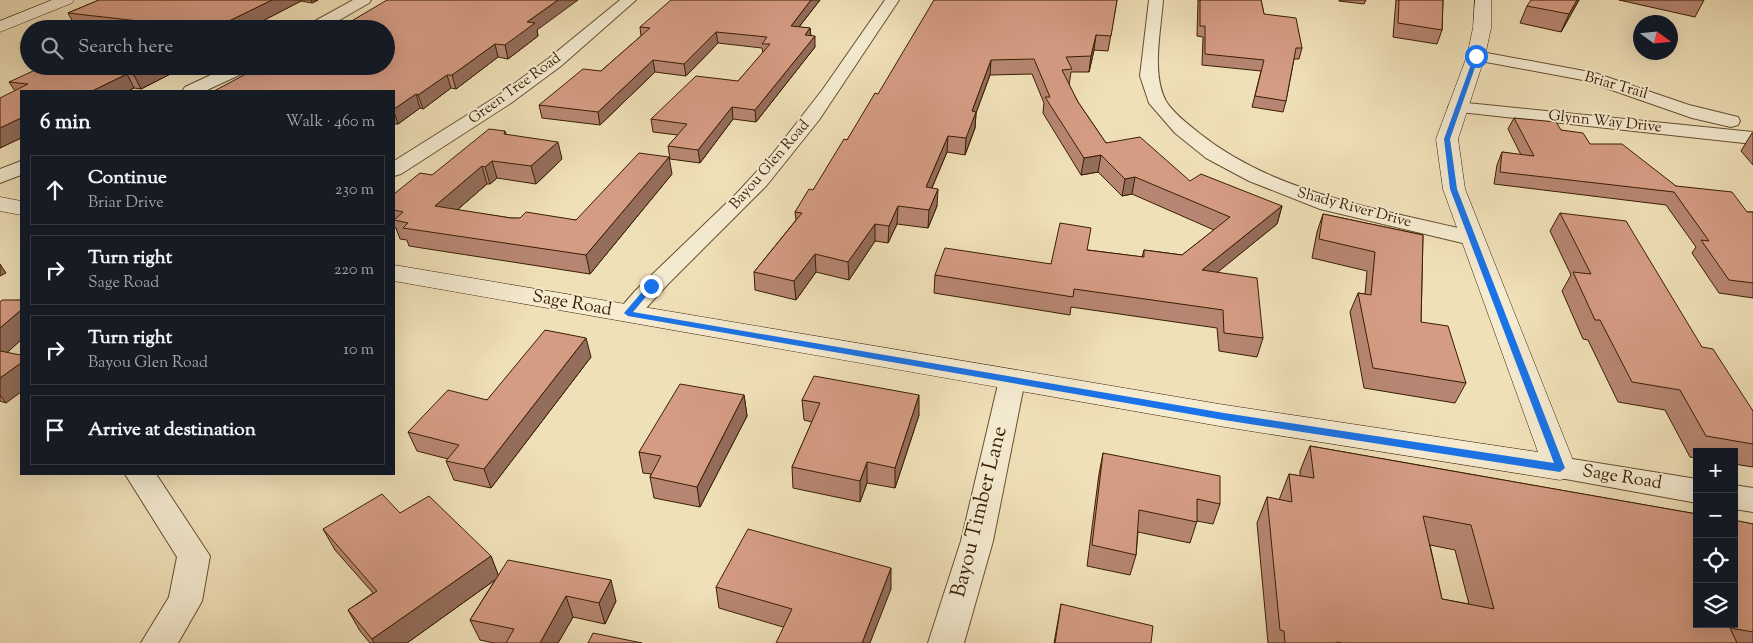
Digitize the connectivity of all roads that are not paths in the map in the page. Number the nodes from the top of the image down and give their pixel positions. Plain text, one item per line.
1 (42, 0) edge
2 (66, 0) edge
3 (364, 0) edge
4 (629, 0) edge
5 (892, 0) edge
6 (1156, 0) edge
7 (1483, 0) edge
8 (0, 17) edge
9 (328, 20) edge
10 (0, 27) edge
11 (1476, 56) junction
12 (225, 75) edge
13 (193, 90) edge
14 (1457, 106) junction
15 (1753, 124) edge
16 (1753, 138) edge
17 (20, 168) edge
18 (395, 169) edge
19 (0, 177) edge
20 (0, 204) edge
21 (20, 208) edge
22 (1471, 238) junction
23 (395, 273) edge
24 (628, 313) junction
25 (1012, 380) junction
26 (1560, 468) junction
27 (141, 475) edge
28 (1693, 490) edge
29 (1738, 498) edge
30 (1753, 500) edge
31 (159, 643) edge
32 (946, 643) edge

1 - 8 street
2 - 10 street
3 - 9 street
4 - 18 street, Green Tree Road
5 - 24 street, Bayou Glen Road
6 - 22 street, Shady River Drive
7 - 11 street
11 - 14 street
11 - 15 street, Briar Trail
12 - 13 street
14 - 16 street, Glynn Way Drive
14 - 22 street
17 - 19 street
20 - 21 street
22 - 26 street
23 - 24 street, Sage Road
24 - 25 street, Sage Road
25 - 26 street, Sage Road
25 - 32 street, Bayou Timber Lane
26 - 28 street, Sage Road
27 - 31 street
29 - 30 street

